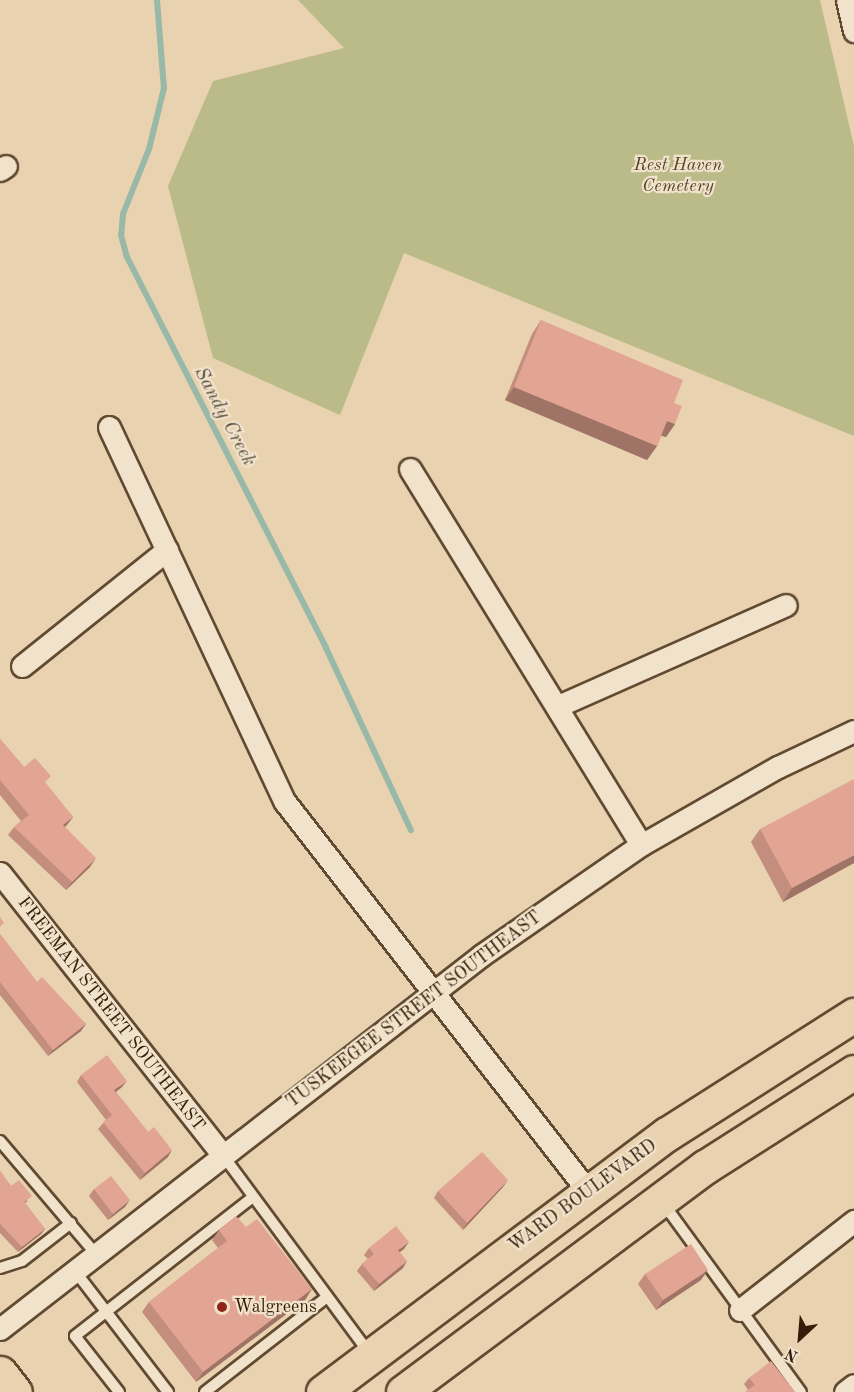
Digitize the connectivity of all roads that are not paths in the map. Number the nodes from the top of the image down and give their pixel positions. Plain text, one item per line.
1 (847, 0) edge
2 (854, 31) edge
3 (109, 427) dead end
4 (410, 469) dead end
5 (167, 550) junction
6 (786, 605) dead end
7 (22, 666) dead end
8 (558, 706) junction
9 (854, 731) edge
10 (641, 845) junction
11 (0, 873) edge
12 (434, 991) junction
13 (854, 1015) edge
14 (854, 1072) edge
15 (0, 1141) edge
16 (222, 1154) junction
17 (589, 1192) junction
18 (253, 1197) junction
19 (661, 1199) junction
20 (854, 1221) edge
21 (71, 1222) junction
22 (96, 1254) junction
23 (0, 1268) edge
24 (75, 1271) junction
25 (327, 1297) junction
26 (740, 1310) junction
27 (106, 1312) junction
28 (0, 1329) edge
29 (371, 1355) junction
30 (0, 1373) edge
31 (854, 1385) edge
32 (15, 1392) edge
33 (119, 1392) edge
34 (168, 1392) edge
35 (205, 1392) edge
36 (323, 1392) edge
37 (403, 1392) edge
38 (801, 1392) edge
39 (844, 1392) edge

1 - 2 street
3 - 5 street
4 - 8 street
5 - 7 street
5 - 12 street
6 - 8 street
8 - 10 street
9 - 10 street, TUSKEEGEE STREET SOUTHEAST
10 - 12 street, TUSKEEGEE STREET SOUTHEAST
11 - 16 street, FREEMAN STREET SOUTHEAST
12 - 16 street, TUSKEEGEE STREET SOUTHEAST
12 - 17 street
13 - 17 main road, WARD BOULEVARD
14 - 19 main road
15 - 21 lane
16 - 18 lane
16 - 22 street, TUSKEEGEE STREET SOUTHEAST
17 - 29 main road, WARD BOULEVARD
18 - 25 lane
18 - 27 lane
19 - 26 lane
19 - 37 main road
20 - 26 street
21 - 22 lane
21 - 23 lane
22 - 24 street, TUSKEEGEE STREET SOUTHEAST
24 - 27 lane
24 - 28 street, TUSKEEGEE STREET SOUTHEAST
25 - 29 lane
25 - 35 lane
26 - 38 lane
27 - 33 lane
27 - 34 lane
29 - 36 main road, WARD BOULEVARD
30 - 32 main road
31 - 39 street

